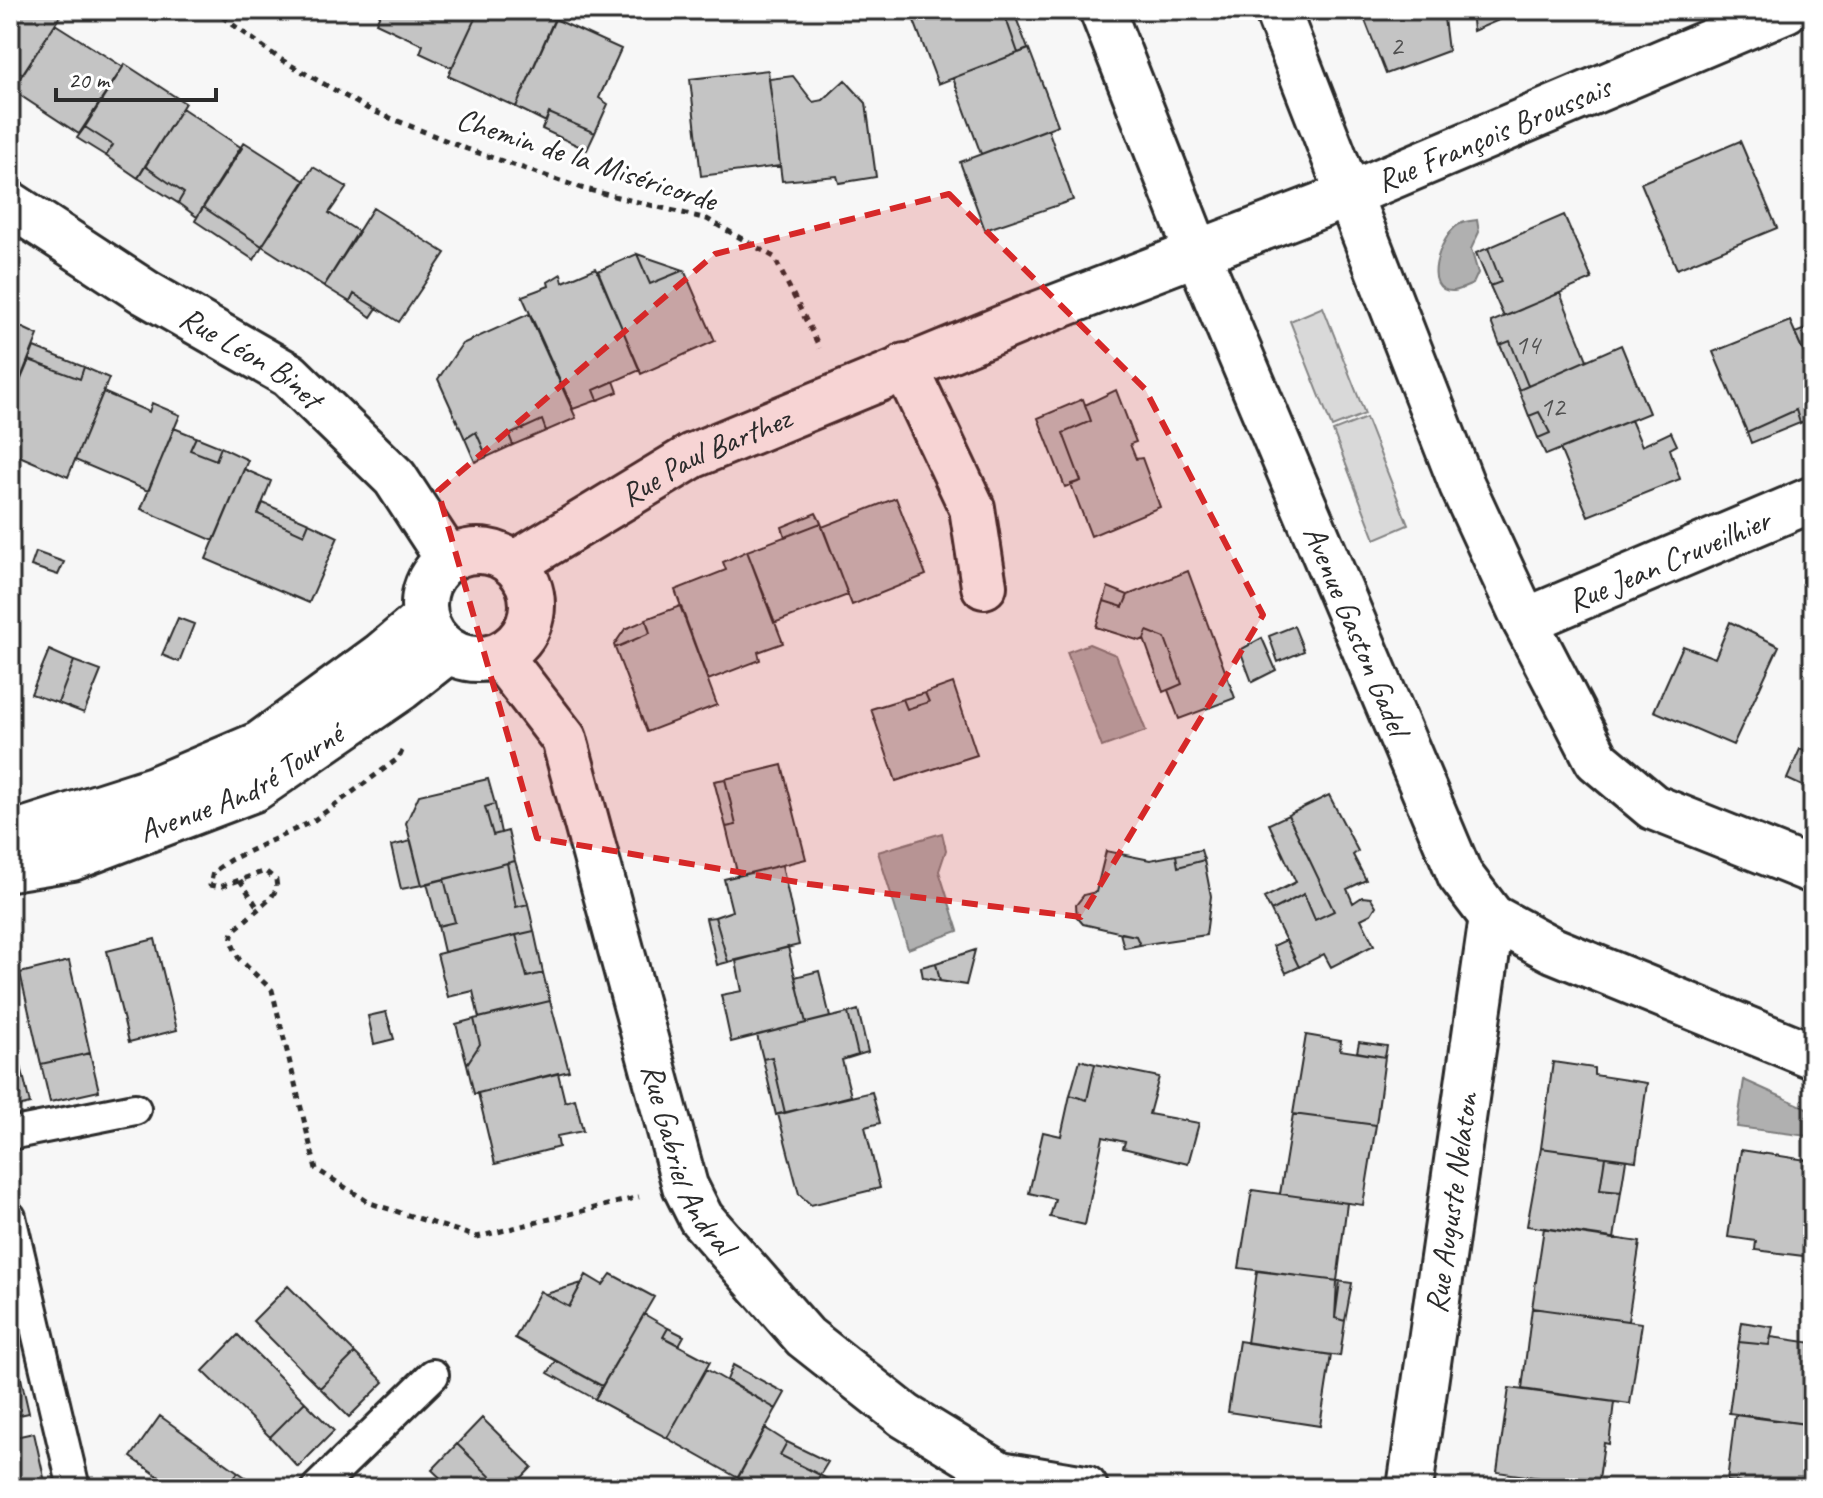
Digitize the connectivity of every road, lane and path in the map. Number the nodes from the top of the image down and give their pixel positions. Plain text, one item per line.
1 (213, 10) edge
2 (1102, 10) edge
3 (1277, 10) edge
4 (1786, 10) edge
5 (1348, 195) junction
6 (10, 204) edge
7 (1197, 252) junction
8 (905, 366) junction
9 (841, 393) junction
10 (1813, 499) edge
11 (448, 559) junction
12 (514, 564) junction
13 (984, 586) dead end
14 (1525, 621) junction
15 (436, 634) junction
16 (500, 656) junction
17 (401, 688) junction
18 (10, 832) edge
19 (10, 868) edge
20 (1813, 871) edge
21 (240, 880) junction
22 (258, 908) junction
23 (1492, 917) junction
24 (1813, 1056) edge
25 (135, 1109) dead end
26 (10, 1134) edge
27 (685, 1186) junction
28 (10, 1217) edge
29 (433, 1375) dead end
30 (74, 1488) edge
31 (317, 1488) edge
32 (1085, 1488) edge
33 (1410, 1488) edge

1 - 9 path, Chemin de la Miséricorde
2 - 7 street, Avenue Gaston Gadel
3 - 5 street
4 - 5 street, Rue François Broussais
5 - 7 street, Rue François Broussais
5 - 14 street
6 - 11 street, Rue Léon Binet
7 - 8 street, Rue Paul Barthez
7 - 23 street, Avenue Gaston Gadel
8 - 9 street, Rue Paul Barthez
8 - 13 street
9 - 12 street, Rue Paul Barthez
10 - 14 street, Rue Jean Cruveilhier
11 - 12 street
11 - 15 street
12 - 16 street
14 - 20 street
15 - 16 street
15 - 17 street, Avenue André Tourné
15 - 18 street, Avenue André Tourné
16 - 27 street, Rue Gabriel Andral
17 - 19 street, Avenue André Tourné
17 - 21 path
21 - 22 path
21 - 22 path
22 - 27 path
23 - 24 street, Avenue Gaston Gadel
23 - 33 street, Rue Auguste Nelaton
25 - 26 lane
27 - 32 street, Rue Gabriel Andral
28 - 30 lane
29 - 31 lane

